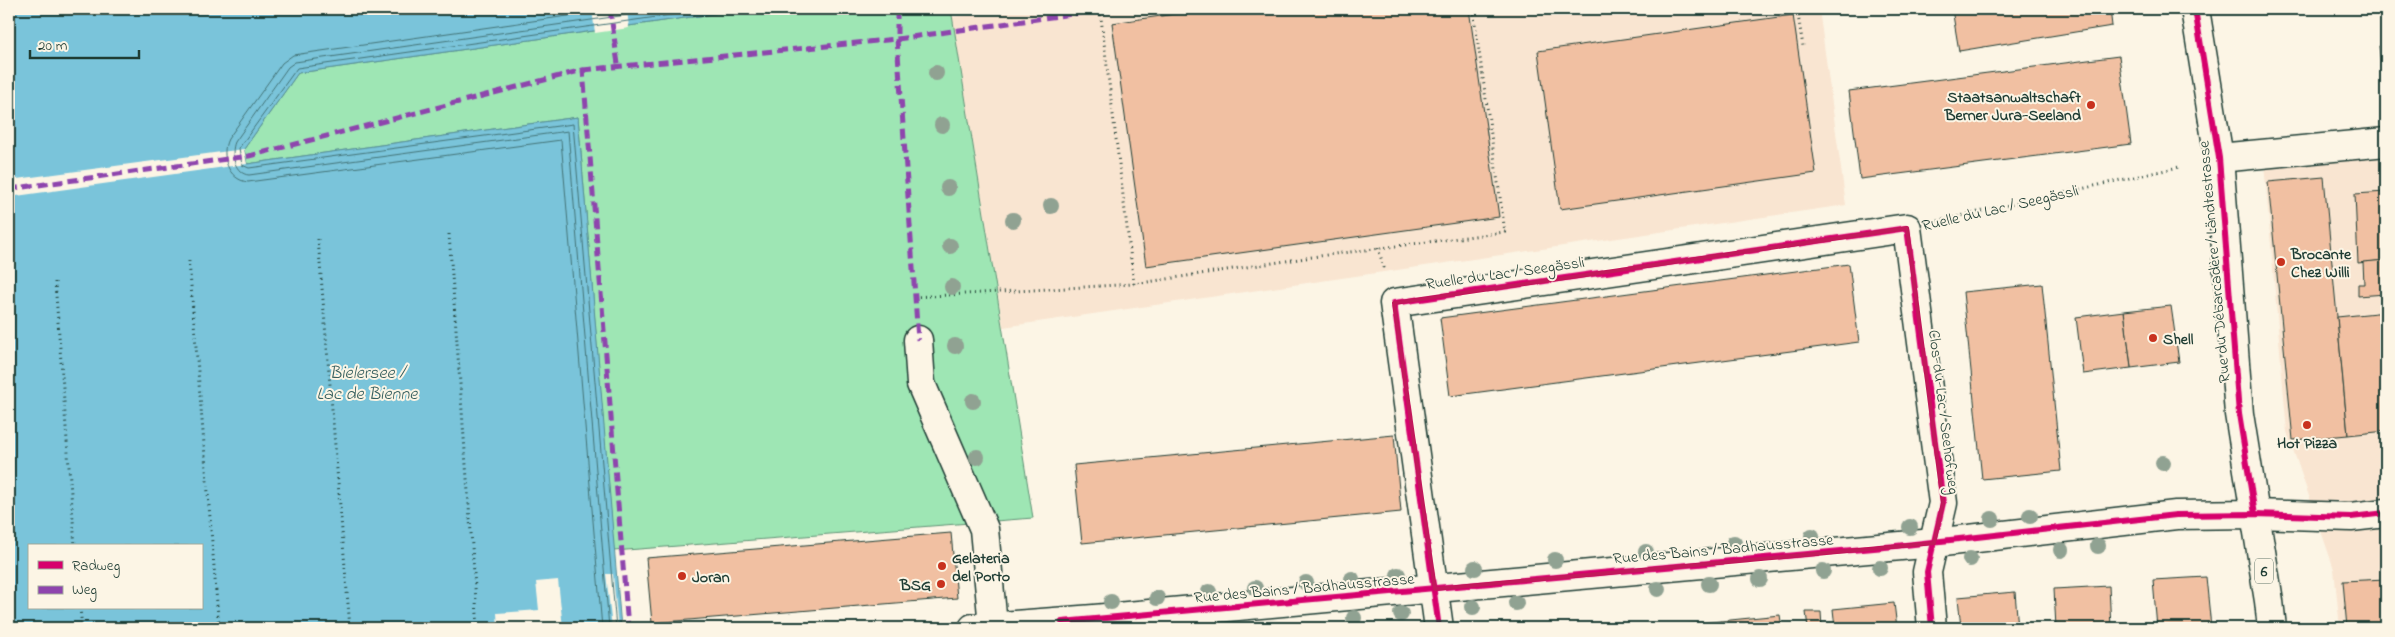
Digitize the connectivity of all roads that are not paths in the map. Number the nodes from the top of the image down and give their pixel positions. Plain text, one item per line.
1 (2195, 9) edge
2 (2386, 142) edge
3 (2219, 158) junction
4 (1907, 228) joint
5 (918, 340) dead end
6 (2386, 513) edge
7 (2255, 514) junction
8 (1934, 543) junction
9 (1435, 589) junction
10 (1062, 625) edge
11 (983, 627) edge
12 (1439, 628) edge
13 (1932, 628) edge
14 (2272, 628) edge

1 - 3 street, Rue du Débarcadère / Ländtestrasse / 6
2 - 3 street
3 - 7 street, Rue du Débarcadère / Ländtestrasse / 6
4 - 8 street, Clos-du-Lac / Seehofweg
4 - 9 street, Ruelle du Lac / Seegässli
5 - 11 street
6 - 7 street, Rue des Bains / Badhausstrasse
7 - 8 street, Rue des Bains / Badhausstrasse
7 - 14 street, Rue du Débarcadère / Ländtestrasse / 6
8 - 9 street, Rue des Bains / Badhausstrasse
8 - 13 street, Clos-du-Lac / Seehofweg
9 - 10 street, Rue des Bains / Badhausstrasse
9 - 12 street
10 - 11 street, Rue des Bains / Badhausstrasse

